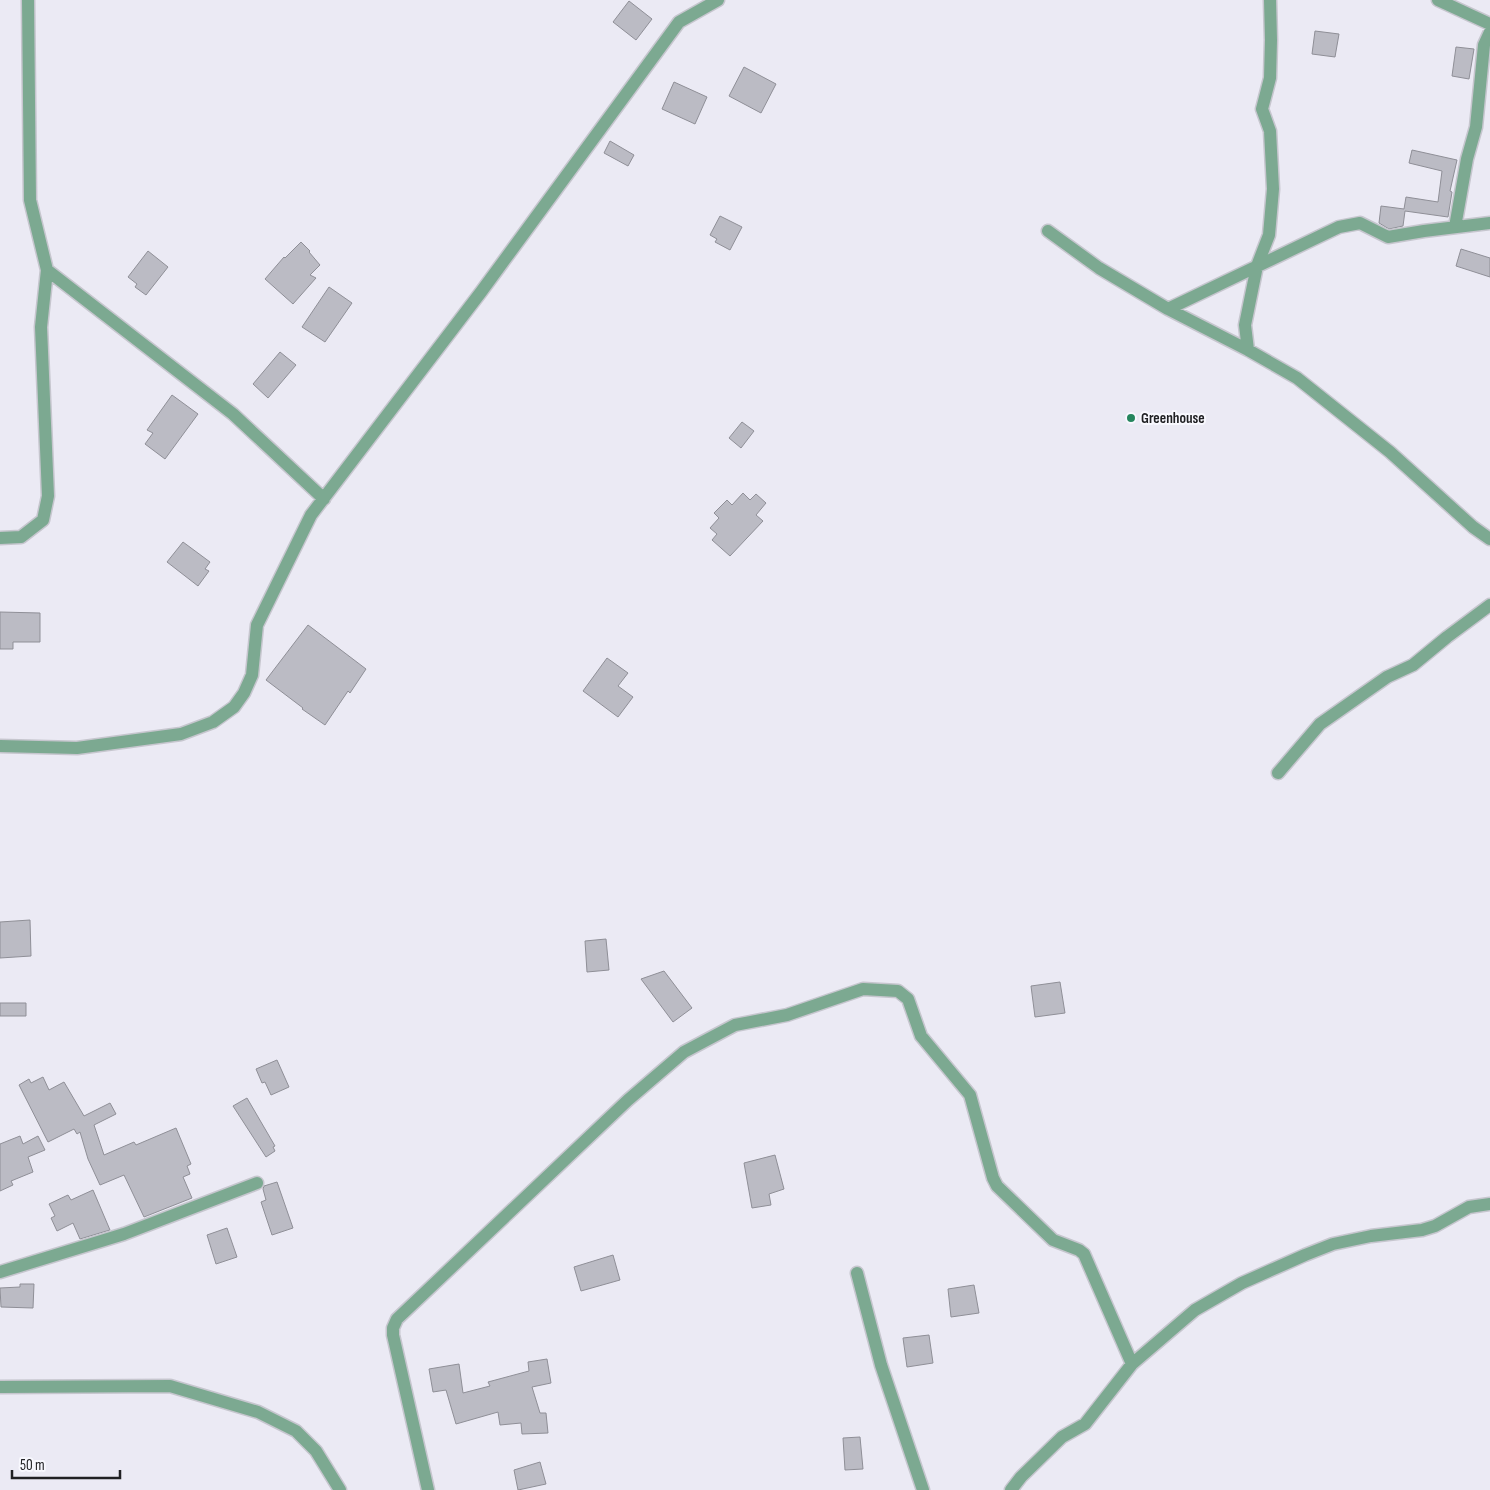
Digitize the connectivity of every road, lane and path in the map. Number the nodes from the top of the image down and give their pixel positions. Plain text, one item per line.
1 (28, 0) edge
2 (718, 0) edge
3 (1270, 0) edge
4 (1438, 0) edge
5 (1490, 24) edge
6 (1490, 32) edge
7 (1490, 223) edge
8 (1455, 227) junction
9 (1048, 231) dead end
10 (1258, 266) junction
11 (47, 270) junction
12 (1168, 309) junction
13 (1248, 350) junction
14 (324, 499) junction
15 (0, 538) edge
16 (1490, 540) edge
17 (1490, 605) edge
18 (0, 746) edge
19 (1278, 773) dead end
20 (257, 1183) dead end
21 (1490, 1204) edge
22 (0, 1272) edge
23 (857, 1273) dead end
24 (1132, 1364) junction
25 (0, 1387) edge
26 (340, 1490) edge
27 (428, 1490) edge
28 (923, 1490) edge
29 (1011, 1490) edge

1 - 11 street
2 - 14 street
3 - 10 street
4 - 5 street
6 - 8 street
7 - 8 street
8 - 10 street
9 - 12 street
10 - 12 street
10 - 13 street
11 - 14 street
11 - 15 street
12 - 13 street
13 - 16 street
14 - 18 street
17 - 19 street
20 - 22 street
21 - 24 street
23 - 28 street
24 - 27 street
24 - 29 street
25 - 26 street

